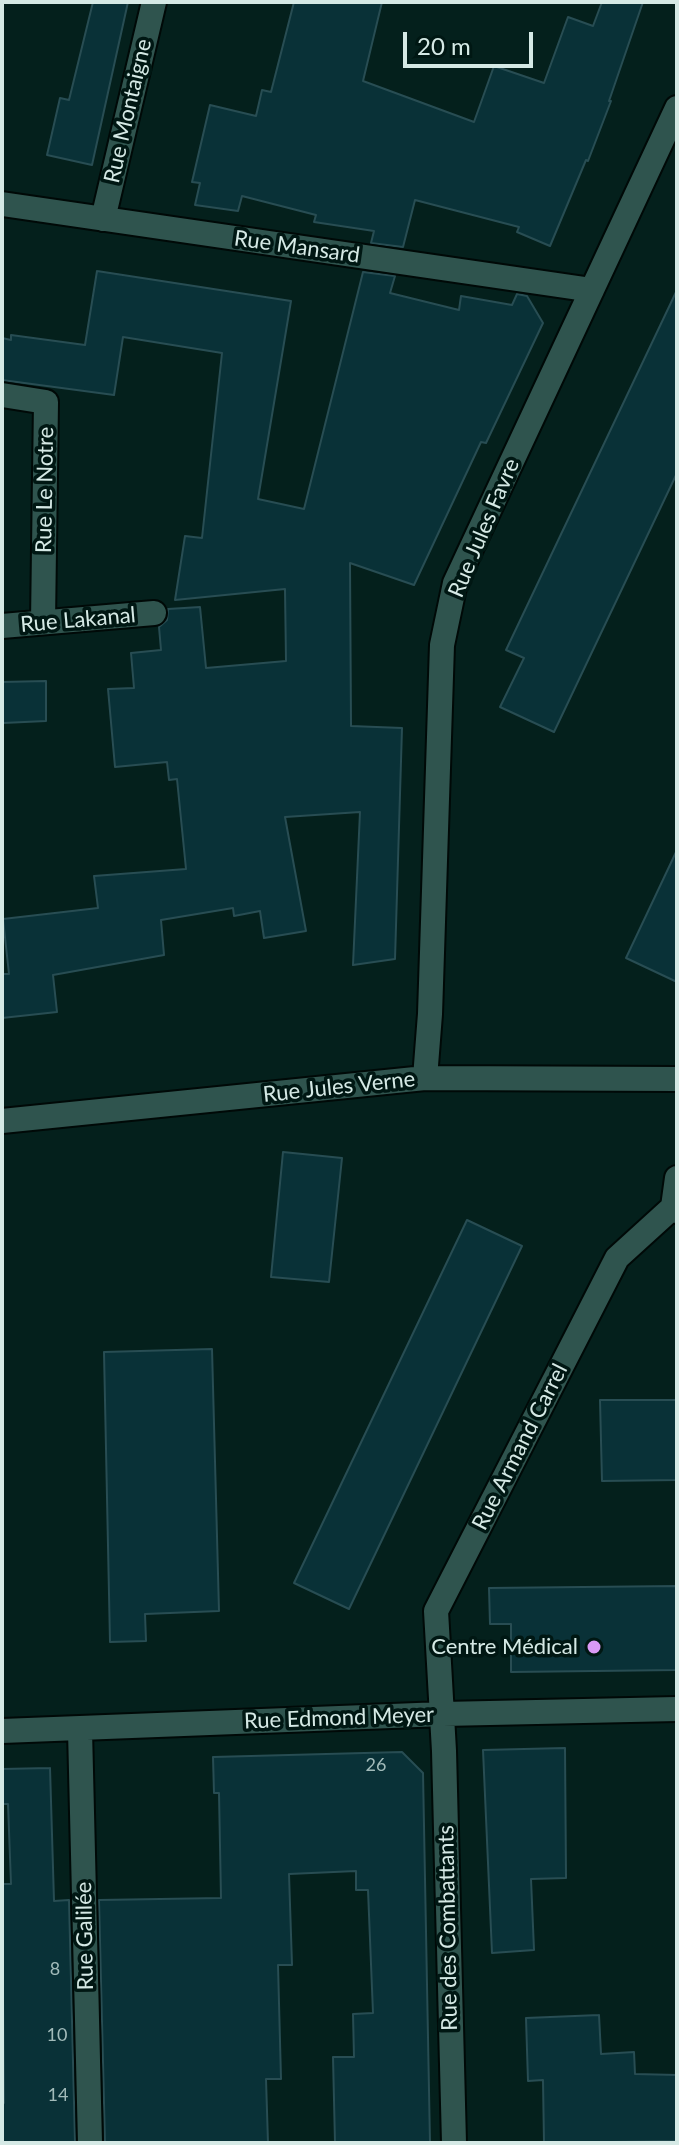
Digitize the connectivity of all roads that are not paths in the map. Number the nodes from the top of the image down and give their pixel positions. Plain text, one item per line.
1 (154, 2) edge
2 (677, 108) edge
3 (2, 204) edge
4 (103, 219) junction
5 (592, 290) junction
6 (2, 395) edge
7 (154, 613) dead end
8 (43, 622) junction
9 (2, 626) edge
10 (425, 1078) junction
11 (677, 1079) edge
12 (2, 1121) edge
13 (677, 1178) edge
14 (675, 1209) edge
15 (677, 1709) edge
16 (443, 1714) junction
17 (80, 1730) junction
18 (2, 1731) edge
19 (90, 2143) edge
20 (454, 2143) edge

1 - 4 street, Rue Montaigne
2 - 5 street, Rue Jules Favre
3 - 4 street, Rue Mansard
4 - 5 street, Rue Mansard
5 - 10 street, Rue Jules Favre
6 - 8 street, Rue Le Notre
7 - 8 street, Rue Lakanal
8 - 9 street, Rue Lakanal
10 - 11 street, Rue Jules Verne
10 - 12 street, Rue Jules Verne
13 - 14 street
14 - 16 street, Rue Armand Carrel
15 - 16 street, Rue Edmond Meyer
16 - 17 street, Rue Edmond Meyer
16 - 20 street, Rue des Combattants
17 - 18 street, Rue Edmond Meyer
17 - 19 street, Rue Galilée

